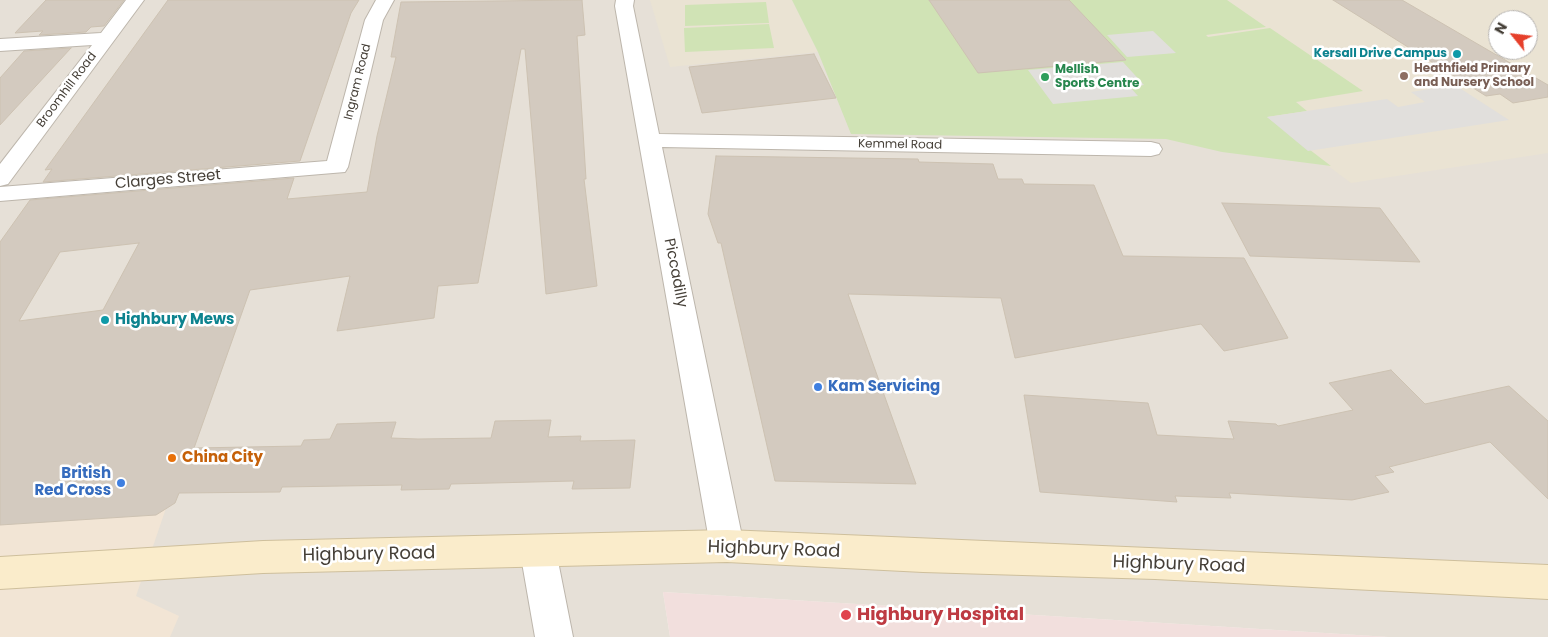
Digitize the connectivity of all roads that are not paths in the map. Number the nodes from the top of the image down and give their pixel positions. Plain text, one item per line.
1 (135, 0) edge
2 (385, 0) edge
3 (625, 0) edge
4 (107, 38) junction
5 (0, 44) edge
6 (650, 140) junction
7 (1151, 149) dead end
8 (337, 167) joint
9 (0, 179) edge
10 (0, 194) edge
11 (727, 546) junction
12 (538, 551) junction
13 (0, 573) edge
14 (1548, 582) edge
15 (554, 637) edge

1 - 4 street, Broomhill Road
2 - 8 street, Ingram Road
3 - 6 street, Piccadilly
4 - 5 street
4 - 9 street, Broomhill Road
6 - 7 street, Kemmel Road
6 - 11 street, Piccadilly
8 - 10 street, Clarges Street
11 - 12 main road, Highbury Road
11 - 14 main road, Highbury Road
12 - 13 main road, Highbury Road
12 - 15 street

